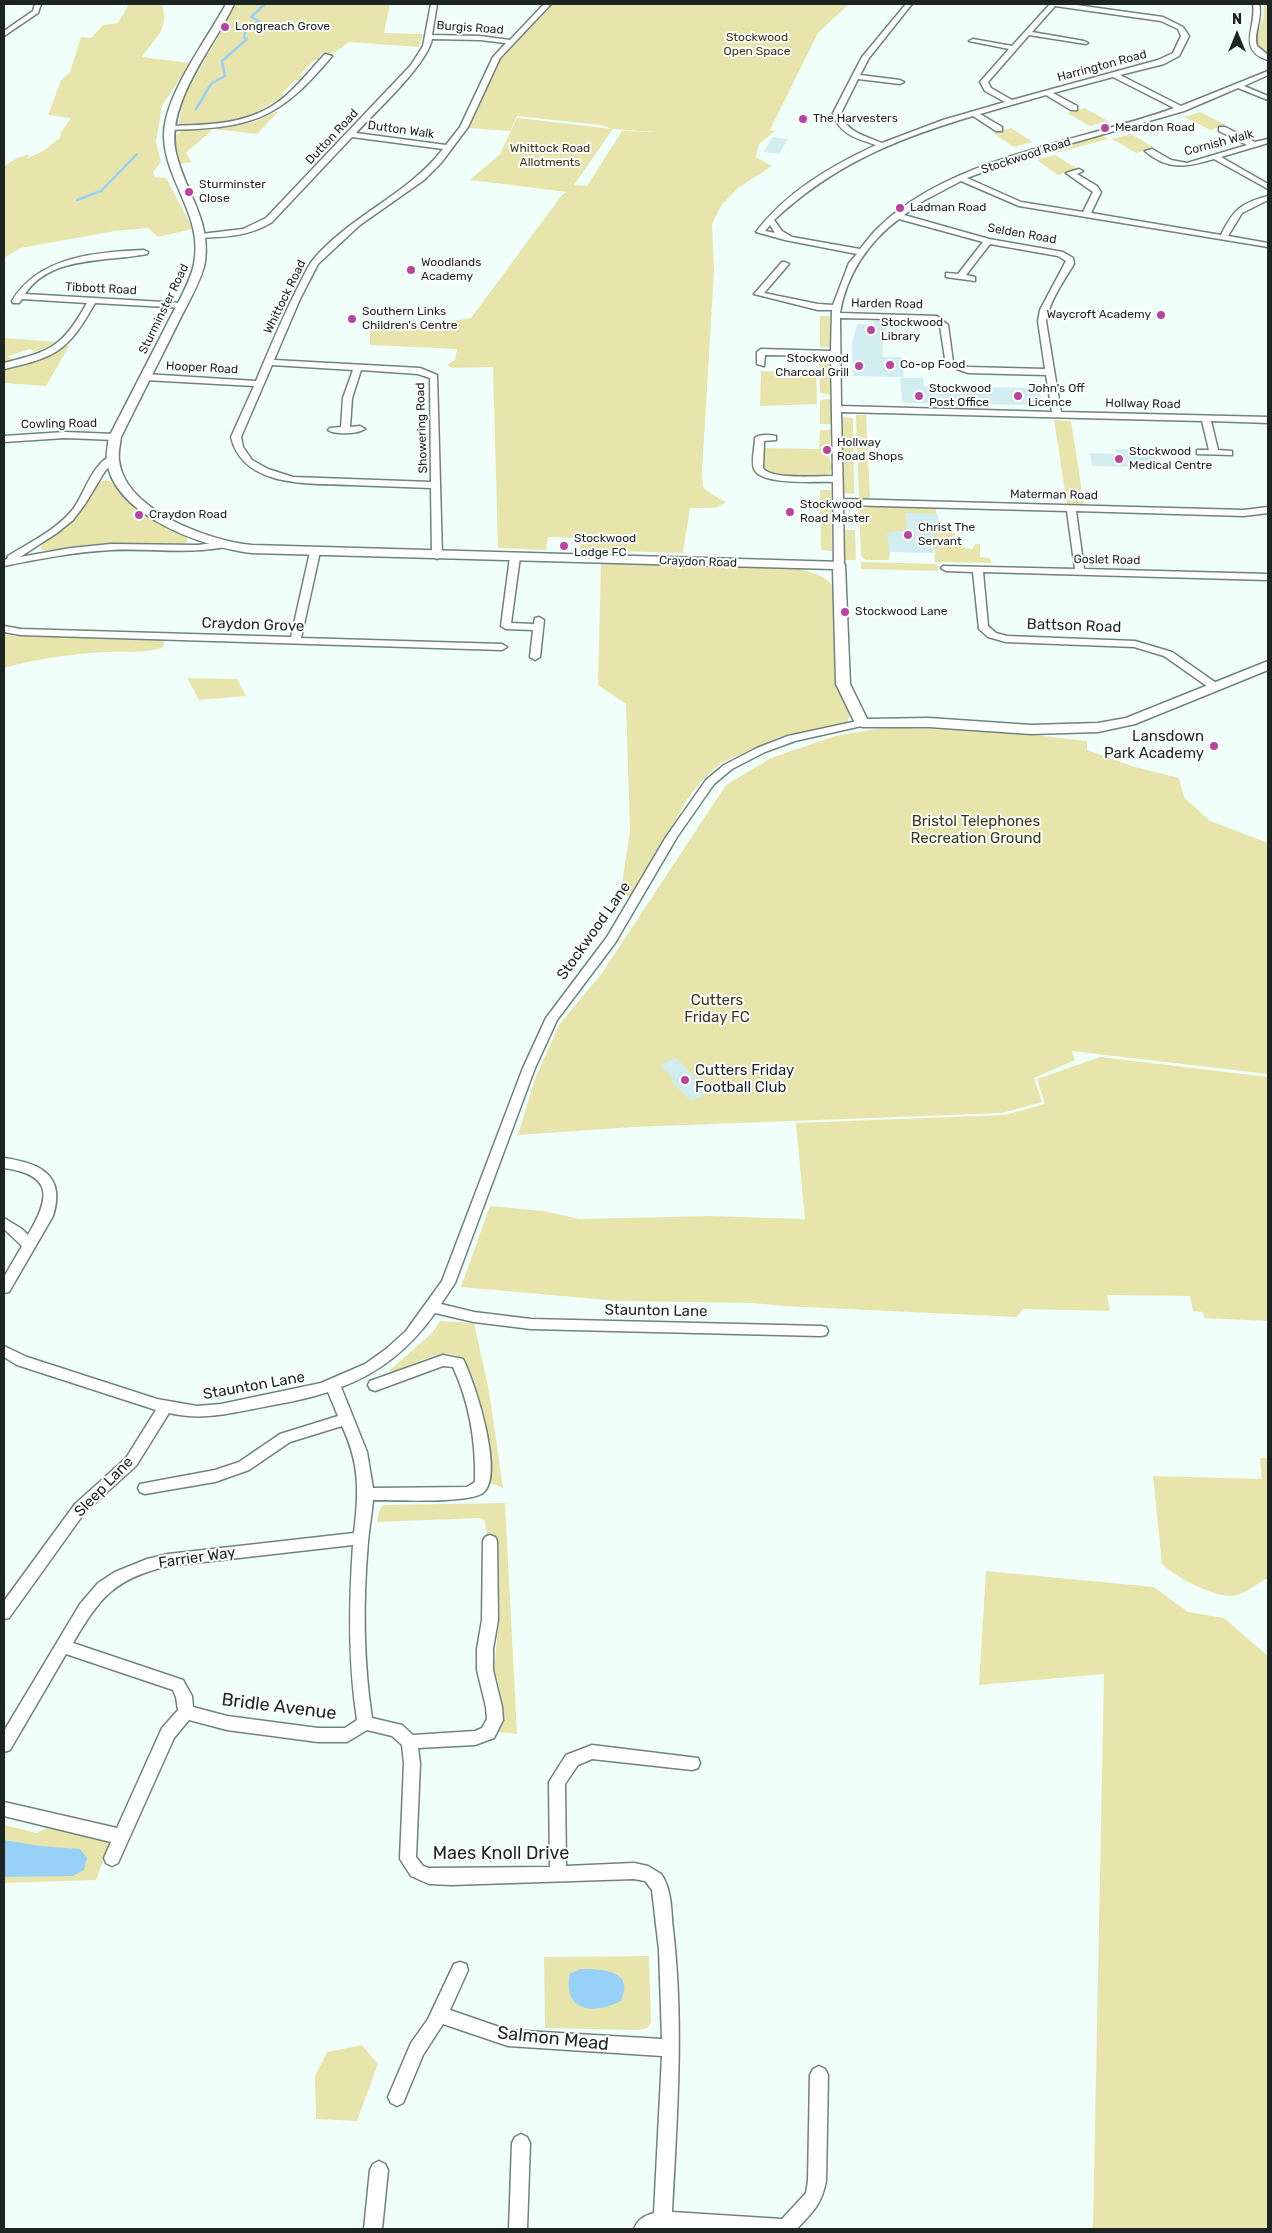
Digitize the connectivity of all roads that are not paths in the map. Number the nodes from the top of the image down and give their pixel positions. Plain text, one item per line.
1 (38, 4) edge
2 (230, 4) edge
3 (434, 4) edge
4 (548, 4) edge
5 (909, 4) edge
6 (1054, 4) edge
7 (1256, 4) edge
8 (1027, 33) junction
9 (4, 34) edge
10 (428, 37) junction
11 (973, 41) dead end
12 (511, 42) junction
13 (1084, 43) dead end
14 (1014, 48) junction
15 (328, 56) dead end
16 (1268, 58) edge
17 (1268, 73) edge
18 (1114, 75) junction
19 (855, 77) junction
20 (900, 82) dead end
21 (1238, 86) junction
22 (1047, 93) junction
23 (1268, 98) edge
24 (1011, 103) junction
25 (1074, 108) dead end
26 (1181, 109) junction
27 (974, 113) junction
28 (168, 128) junction
29 (1000, 129) dead end
30 (1221, 129) dead end
31 (350, 134) junction
32 (1268, 141) edge
33 (882, 145) junction
34 (1254, 145) junction
35 (449, 148) junction
36 (1149, 151) dead end
37 (1215, 157) junction
38 (1079, 170) dead end
39 (1070, 173) junction
40 (1060, 176) dead end
41 (960, 178) junction
42 (1268, 187) edge
43 (1268, 198) edge
44 (1086, 215) junction
45 (897, 216) junction
46 (770, 220) junction
47 (201, 236) junction
48 (1223, 238) junction
49 (790, 239) junction
50 (988, 241) junction
51 (1268, 245) edge
52 (144, 252) dead end
53 (862, 252) junction
54 (785, 264) dead end
55 (949, 275) dead end
56 (960, 277) junction
57 (757, 278) dead end
58 (972, 279) dead end
59 (770, 281) junction
60 (92, 301) junction
61 (181, 306) junction
62 (836, 312) junction
63 (835, 354) junction
64 (267, 362) junction
65 (761, 364) dead end
66 (4, 366) edge
67 (358, 368) junction
68 (1051, 372) junction
69 (145, 377) junction
70 (257, 384) junction
71 (836, 409) junction
72 (1057, 414) junction
73 (1206, 418) junction
74 (1268, 420) edge
75 (360, 429) dead end
76 (333, 430) dead end
77 (346, 430) junction
78 (115, 437) junction
79 (773, 438) dead end
80 (4, 439) edge
81 (1200, 452) dead end
82 (1214, 452) junction
83 (1229, 453) dead end
84 (113, 458) junction
85 (837, 479) junction
86 (436, 485) junction
87 (838, 502) junction
88 (1071, 508) junction
89 (1268, 510) edge
90 (227, 544) junction
91 (315, 552) junction
92 (437, 556) junction
93 (515, 557) junction
94 (4, 563) edge
95 (839, 565) junction
96 (946, 568) dead end
97 (978, 569) junction
98 (1080, 572) junction
99 (1268, 577) edge
100 (4, 629) edge
101 (294, 641) junction
102 (502, 647) dead end
103 (535, 656) dead end
104 (1268, 665) edge
105 (1215, 687) junction
106 (862, 724) junction
107 (4, 1163) edge
108 (4, 1224) edge
109 (29, 1245) junction
110 (4, 1288) edge
111 (432, 1308) junction
112 (822, 1331) dead end
113 (412, 1333) joint
114 (4, 1351) edge
115 (375, 1385) dead end
116 (334, 1386) junction
117 (165, 1407) junction
118 (345, 1419) junction
119 (145, 1488) dead end
120 (366, 1494) junction
121 (361, 1538) junction
122 (490, 1541) dead end
123 (4, 1613) edge
124 (62, 1646) junction
125 (186, 1712) junction
126 (364, 1723) junction
127 (410, 1742) junction
128 (4, 1744) edge
129 (692, 1764) dead end
130 (4, 1808) edge
131 (122, 1837) junction
132 (112, 1858) dead end
133 (558, 1875) junction
134 (460, 1970) dead end
135 (440, 2014) junction
136 (670, 2048) junction
137 (819, 2075) dead end
138 (397, 2097) dead end
139 (520, 2143) dead end
140 (379, 2170) dead end
141 (663, 2220) junction
142 (373, 2229) edge
143 (518, 2229) edge
144 (643, 2229) edge
145 (785, 2229) edge

1 - 9 street
2 - 28 street, Sturminster Road
3 - 10 street, Dutton Road
4 - 12 street, Whittock Road
5 - 19 street
6 - 8 street
6 - 18 street, Harrington Road
7 - 16 street
8 - 13 street
8 - 14 street
10 - 12 street, Burgis Road
10 - 31 street, Dutton Road
11 - 14 street
12 - 35 street, Whittock Road
14 - 24 street
15 - 28 street
17 - 21 street, Stockwood Road
18 - 22 street, Harrington Road
18 - 26 street
19 - 20 street
19 - 33 street
21 - 23 street
21 - 26 street, Stockwood Road
22 - 24 street, Harrington Road
22 - 25 street
24 - 27 street, Harrington Road
26 - 41 street, Stockwood Road
27 - 29 street
27 - 33 street, Harrington Road
28 - 47 street, Sturminster Road
30 - 34 street
31 - 35 street, Dutton Walk
31 - 47 street, Dutton Road
32 - 34 street, Cornish Walk
33 - 46 street, Harrington Road
34 - 37 street, Cornish Walk
35 - 64 street, Whittock Road
36 - 37 street, Cornish Walk
37 - 42 street
38 - 39 street
39 - 40 street
39 - 44 street
41 - 44 street
41 - 45 street, Stockwood Road
43 - 48 street
44 - 48 street
45 - 50 street, Selden Road
45 - 53 street, Stockwood Road
46 - 49 street
46 - 49 street
47 - 61 street, Sturminster Road
48 - 51 street
49 - 53 street
50 - 56 street
50 - 68 street, Selden Road
52 - 60 street, Tibbott Road
53 - 62 street, Stockwood Road
54 - 59 street
55 - 56 street
56 - 58 street
57 - 59 street
59 - 62 street
60 - 61 street, Tibbott Road
60 - 66 street
61 - 69 street, Sturminster Road
62 - 63 street, Stockwood Road
62 - 68 street, Harden Road
63 - 65 street
63 - 71 street, Stockwood Road
64 - 67 street, Showering Road
64 - 70 street, Whittock Road
67 - 77 street
67 - 86 street, Showering Road
68 - 72 street, Selden Road
69 - 70 street, Hooper Road
69 - 78 street, Sturminster Road
70 - 86 street, Whittock Road
71 - 72 street, Hollway Road
71 - 85 street, Stockwood Road
72 - 73 street, Hollway Road
73 - 74 street, Hollway Road
73 - 82 street
75 - 77 street
76 - 77 street
78 - 80 street, Cowling Road
78 - 84 street, Sturminster Road
79 - 85 street
81 - 82 street
82 - 83 street
84 - 90 street, Craydon Road
84 - 94 street, Craydon Road
85 - 87 street, Stockwood Road
86 - 92 street, Showering Road
87 - 88 street, Materman Road
87 - 95 street, Stockwood Road
88 - 89 street, Materman Road
88 - 98 street
90 - 91 street, Craydon Road
90 - 94 street, Craydon Road
91 - 92 street, Craydon Road
91 - 101 street
92 - 93 street, Craydon Road
93 - 95 street, Craydon Road
93 - 103 street
95 - 106 street, Stockwood Road
96 - 97 street, Goslet Road
97 - 98 street, Goslet Road
97 - 105 street, Battson Road
98 - 99 street, Goslet Road
100 - 101 street, Craydon Grove
101 - 102 street, Craydon Grove
104 - 105 street, Stockwood Lane
105 - 106 street, Stockwood Lane
106 - 111 street, Stockwood Lane
107 - 109 street
108 - 109 street
109 - 110 street
111 - 112 street, Staunton Lane
111 - 113 street, Stockwood Lane
113 - 116 street, Staunton Lane
114 - 117 street, Staunton Lane
115 - 120 street
116 - 117 street, Staunton Lane
116 - 118 street
117 - 123 street, Sleep Lane
118 - 119 street
118 - 120 street
120 - 121 street
121 - 124 street, Farrier Way
121 - 126 street
122 - 127 street
124 - 125 street
124 - 128 street, Farrier Way
125 - 126 street, Bridle Avenue
125 - 131 street
126 - 127 street
127 - 133 street, Maes Knoll Drive
129 - 133 street
130 - 131 street
131 - 132 street
133 - 136 street, Maes Knoll Drive
134 - 135 street
135 - 136 street, Salmon Mead
135 - 138 street
136 - 141 street, Maes Knoll Drive
137 - 145 street
139 - 143 street
140 - 142 street
141 - 144 street
141 - 145 street

